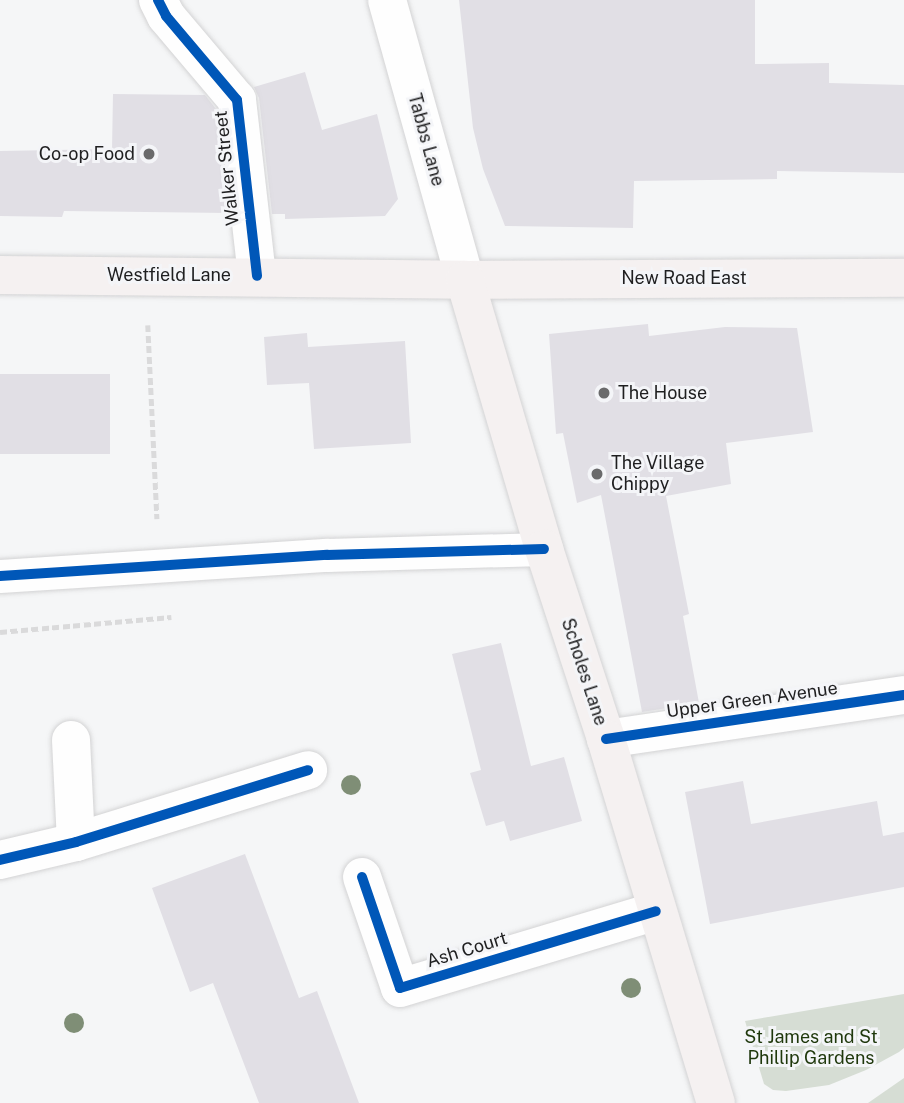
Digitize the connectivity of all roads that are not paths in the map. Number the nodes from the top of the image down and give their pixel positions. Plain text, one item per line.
1 (158, 0) edge
2 (387, 0) edge
3 (0, 275) edge
4 (257, 276) junction
5 (904, 278) edge
6 (465, 280) junction
7 (544, 549) junction
8 (0, 576) edge
9 (904, 695) edge
10 (606, 739) junction
11 (71, 740) dead end
12 (308, 770) dead end
13 (76, 842) junction
14 (0, 860) edge
15 (362, 877) dead end
16 (656, 911) junction
17 (716, 1103) edge

1 - 4 street, Walker Street
2 - 6 street, Tabbs Lane
3 - 4 main road, Westfield Lane
4 - 6 main road, Westfield Lane
5 - 6 main road, New Road East
6 - 7 main road, Scholes Lane
7 - 8 lane
7 - 10 main road, Scholes Lane
9 - 10 street, Upper Green Avenue
10 - 16 main road, Scholes Lane
11 - 13 street
12 - 13 street
13 - 14 street
15 - 16 street, Ash Court
16 - 17 main road, Scholes Lane

